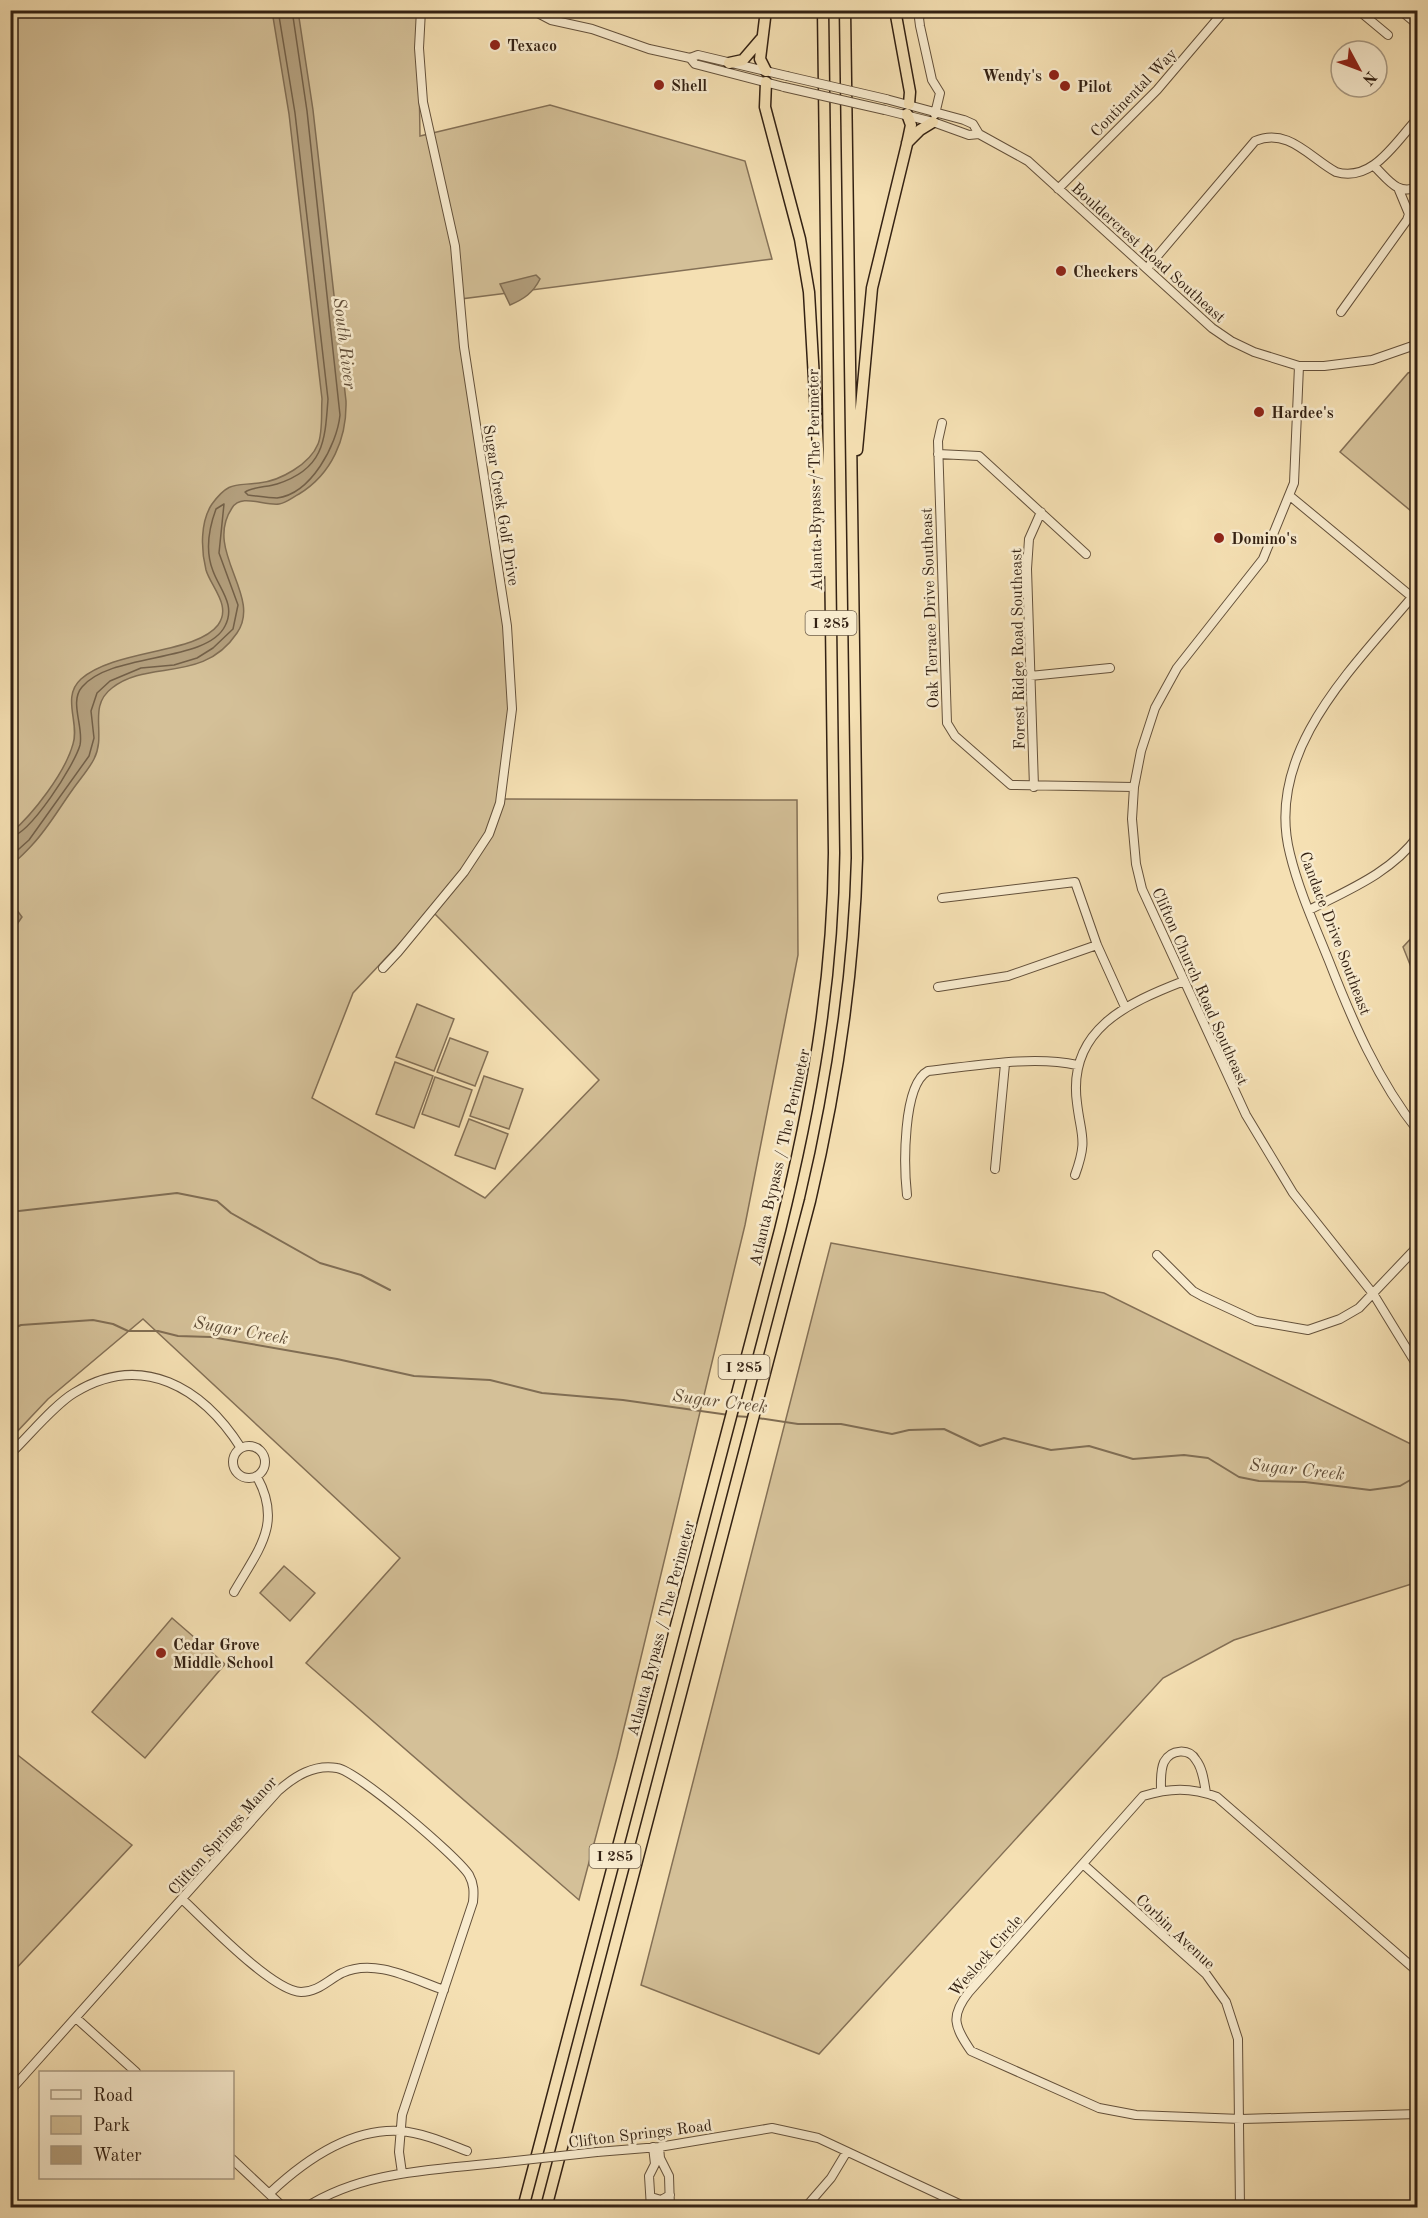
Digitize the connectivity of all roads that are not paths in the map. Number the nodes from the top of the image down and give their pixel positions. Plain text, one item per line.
1 (421, 10) edge
2 (532, 10) edge
3 (766, 10) edge
4 (823, 10) edge
5 (845, 10) edge
6 (895, 10) edge
7 (923, 10) edge
8 (1225, 10) edge
9 (1358, 10) edge
10 (1400, 10) edge
11 (1418, 25) edge
12 (1388, 35) dead end
13 (763, 36) junction
14 (690, 58) junction
15 (729, 63) junction
16 (766, 76) junction
17 (908, 109) junction
18 (935, 117) junction
19 (1418, 118) edge
20 (907, 144) junction
21 (1374, 166) junction
22 (1418, 187) edge
23 (1058, 189) junction
24 (1399, 190) junction
25 (1148, 267) junction
26 (1341, 312) dead end
27 (1418, 344) edge
28 (1299, 366) junction
29 (942, 423) dead end
30 (938, 454) junction
31 (1290, 496) junction
32 (852, 508) junction
33 (1041, 513) junction
34 (1086, 554) dead end
35 (1415, 593) edge
36 (831, 646) junction
37 (1110, 668) dead end
38 (1030, 676) junction
39 (1034, 787) junction
40 (1134, 787) junction
41 (1418, 836) edge
42 (942, 898) dead end
43 (1309, 910) junction
44 (1097, 945) junction
45 (383, 968) dead end
46 (1184, 981) junction
47 (938, 987) dead end
48 (1125, 1007) junction
49 (1005, 1064) junction
50 (1077, 1065) junction
51 (1418, 1131) edge
52 (995, 1169) dead end
53 (1075, 1174) dead end
54 (907, 1195) dead end
55 (1418, 1246) edge
56 (1157, 1255) dead end
57 (1374, 1295) junction
58 (1418, 1368) edge
59 (241, 1448) junction
60 (10, 1454) edge
61 (257, 1477) junction
62 (234, 1592) dead end
63 (1161, 1791) junction
64 (1206, 1793) junction
65 (1083, 1865) junction
66 (182, 1899) junction
67 (1418, 1972) edge
68 (444, 1990) junction
69 (76, 2018) junction
70 (134, 2071) edge
71 (10, 2091) edge
72 (1418, 2114) edge
73 (1241, 2119) junction
74 (399, 2131) junction
75 (656, 2147) junction
76 (467, 2151) dead end
77 (846, 2153) junction
78 (234, 2161) edge
79 (402, 2173) junction
80 (270, 2193) junction
81 (670, 2195) junction
82 (651, 2197) junction
83 (284, 2208) edge
84 (305, 2208) edge
85 (523, 2208) edge
86 (546, 2208) edge
87 (651, 2208) edge
88 (670, 2208) edge
89 (805, 2208) edge
90 (968, 2208) edge
91 (1239, 2208) edge

1 - 45 street, Sugar Creek Golf Drive
2 - 14 street, Bouldercrest Road Southeast
3 - 13 highway
4 - 36 highway, Atlanta Bypass / The Perimeter / I 285
5 - 32 highway, I 285
6 - 17 highway
7 - 18 street
8 - 23 street, Continental Way
9 - 12 street
10 - 11 street
13 - 15 highway
13 - 16 highway
14 - 15 street, Bouldercrest Road Southeast
14 - 16 street, Bouldercrest Road Southeast
15 - 16 street, Bouldercrest Road Southeast
16 - 17 street, Bouldercrest Road Southeast, bridge
16 - 17 street, Bouldercrest Road Southeast, bridge
16 - 36 highway
17 - 18 street, Bouldercrest Road Southeast
17 - 20 highway
18 - 20 highway
18 - 23 street, Bouldercrest Road Southeast
19 - 21 street
20 - 32 highway
21 - 24 street
21 - 25 street
22 - 24 street
23 - 25 street, Bouldercrest Road Southeast
24 - 26 street
25 - 28 street, Bouldercrest Road Southeast
27 - 28 street, Bouldercrest Road Southeast
28 - 31 street, Clifton Church Road Southeast
29 - 30 street, Oak Terrace Drive Southeast
30 - 33 street
30 - 39 street, Oak Terrace Drive Southeast
31 - 35 street
31 - 40 street, Clifton Church Road Southeast
32 - 86 highway, I 285
33 - 34 street
33 - 38 street, Forest Ridge Road Southeast
35 - 43 street, Candace Drive Southeast
36 - 85 highway, Atlanta Bypass / The Perimeter / I 285
37 - 38 street
38 - 39 street, Forest Ridge Road Southeast
39 - 40 street, Oak Terrace Drive Southeast
40 - 46 street, Clifton Church Road Southeast
41 - 43 street
42 - 44 street
43 - 51 street, Candace Drive Southeast
44 - 47 street
44 - 48 street
46 - 48 street
46 - 57 street, Clifton Church Road Southeast
48 - 50 street
49 - 50 street
49 - 52 street
49 - 54 street
50 - 53 street
55 - 57 street
56 - 57 street
57 - 58 street, Clifton Church Road Southeast
59 - 60 street
59 - 61 street
59 - 61 street
61 - 62 street
63 - 64 street, Weslock Circle
63 - 64 street
63 - 65 street, Weslock Circle
64 - 67 street, Weslock Circle
65 - 73 street, Corbin Avenue
65 - 73 street, Weslock Circle
66 - 68 street
66 - 68 street, Clifton Springs Manor
66 - 69 street, Clifton Springs Manor
68 - 74 street, Clifton Springs Manor
69 - 70 street
69 - 71 street, Clifton Springs Manor
72 - 73 street, Weslock Circle
73 - 91 street, Corbin Avenue
74 - 76 street
74 - 79 street, Clifton Springs Manor
74 - 80 street
75 - 77 street, Clifton Springs Road
75 - 79 street, Clifton Springs Road, bridge
75 - 81 street
75 - 82 street
77 - 89 street
77 - 90 street, Clifton Springs Road
78 - 80 street
79 - 84 street, Clifton Springs Road
80 - 83 street
81 - 82 street
81 - 88 street
82 - 87 street

